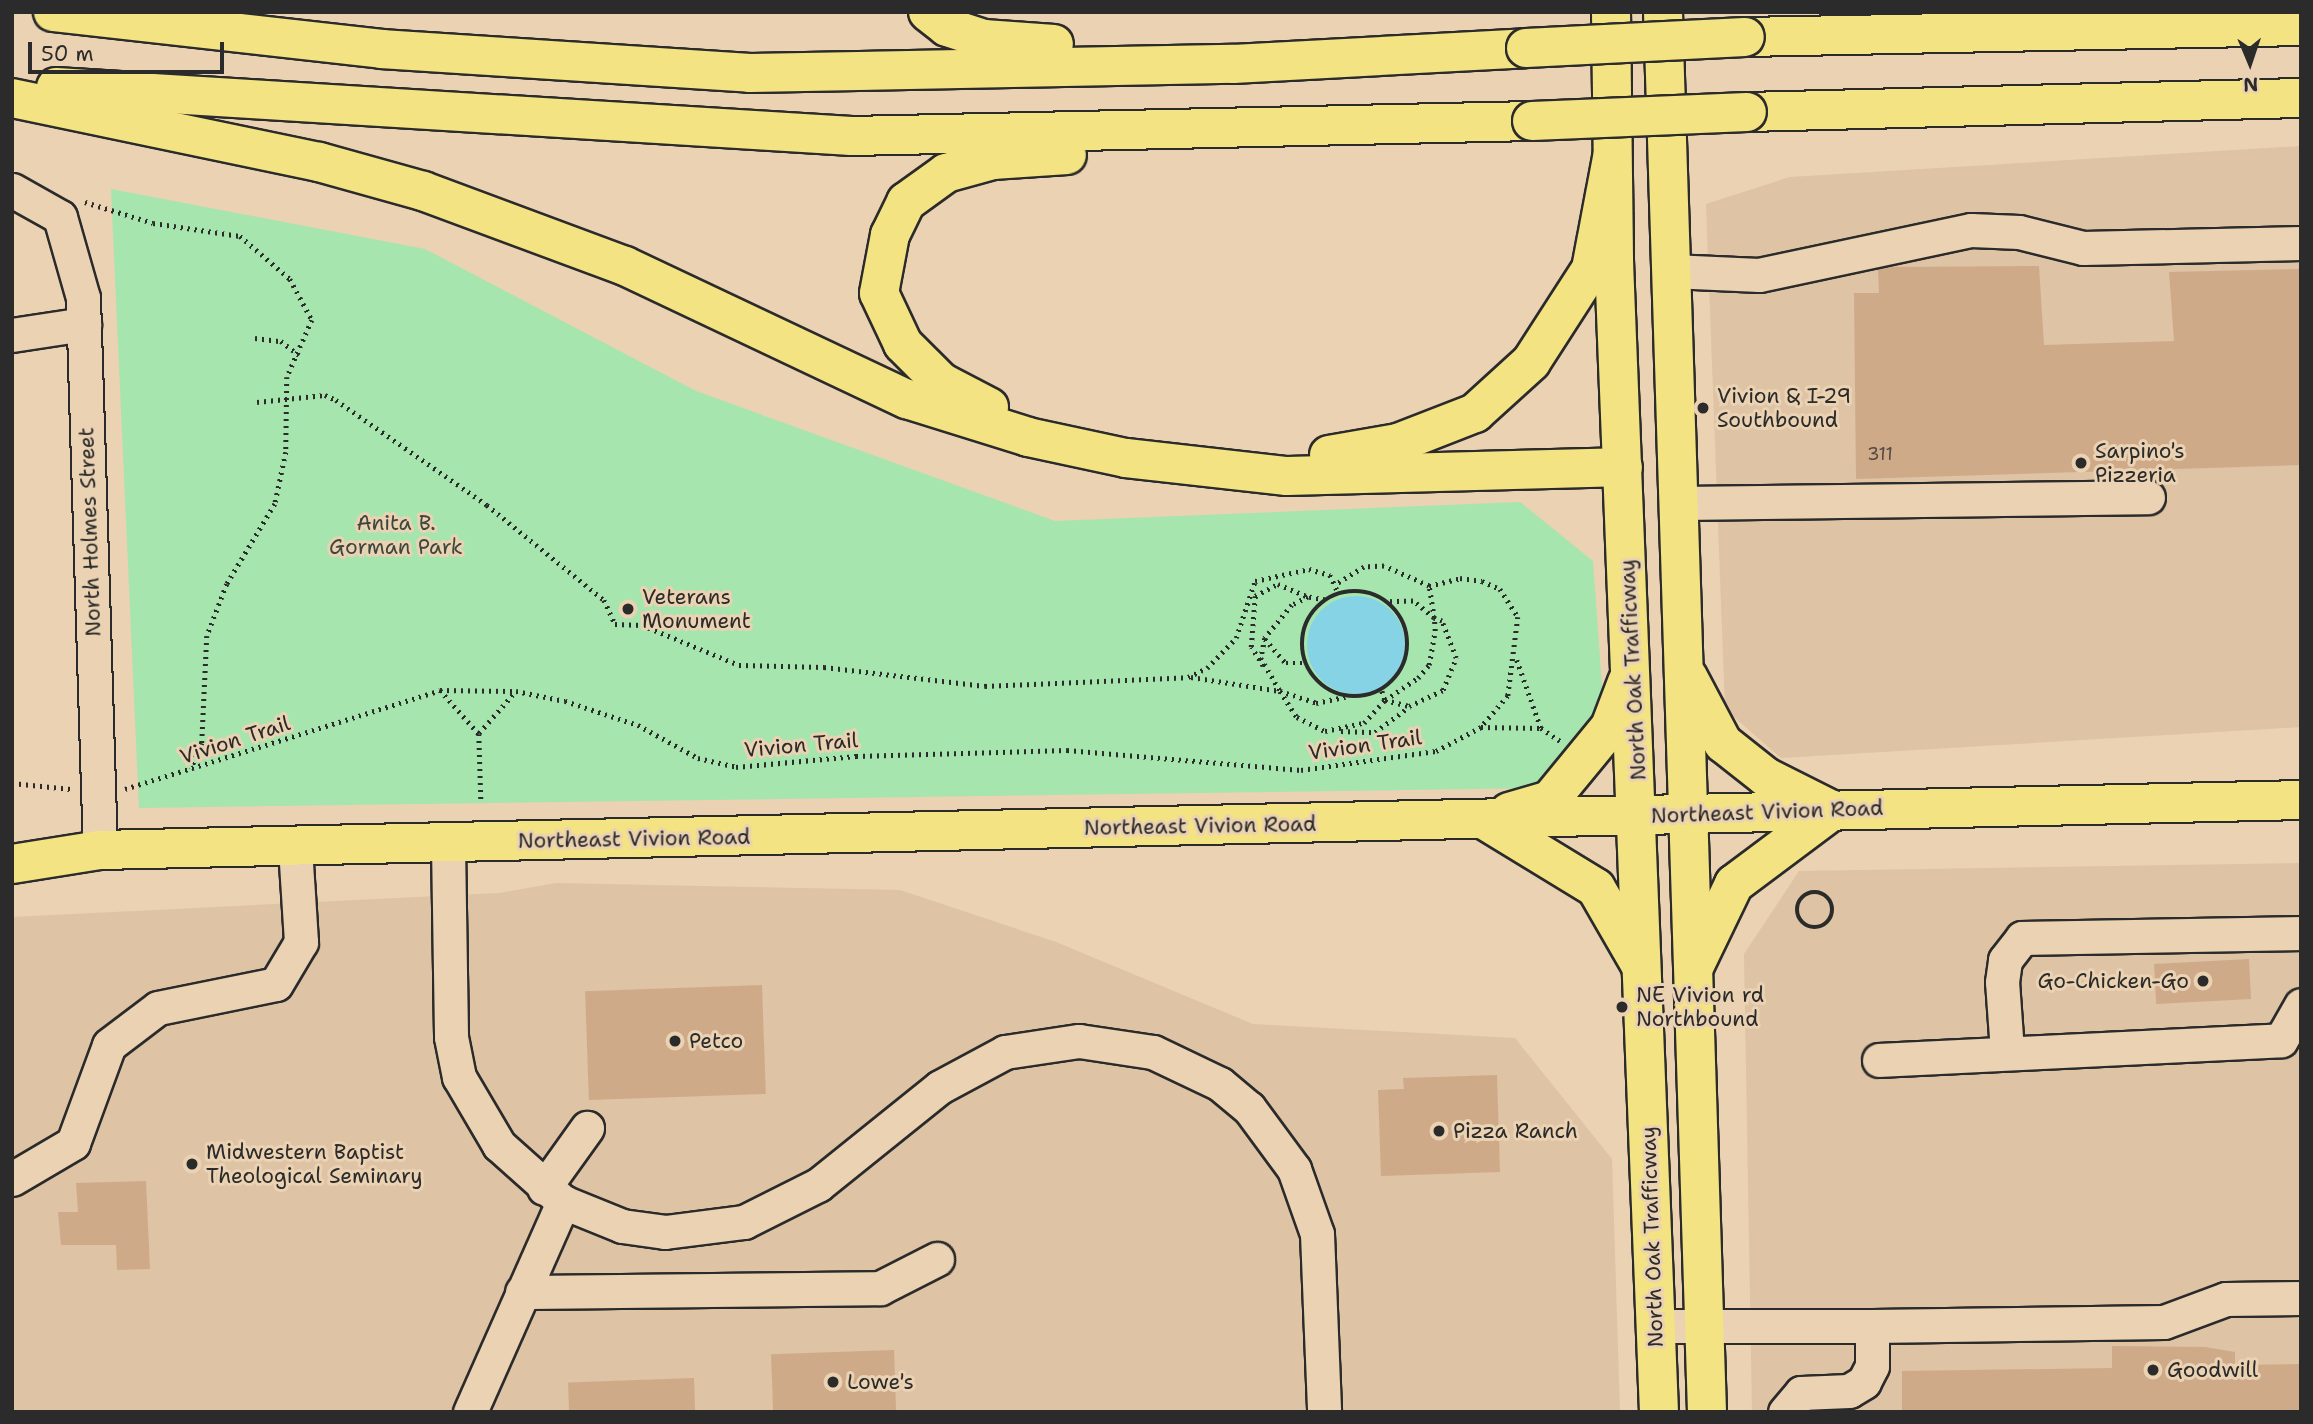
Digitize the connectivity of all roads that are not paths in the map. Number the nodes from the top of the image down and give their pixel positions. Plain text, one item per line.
1 (53, 12) edge
2 (928, 12) edge
3 (1611, 12) edge
4 (1663, 12) edge
5 (2195, 12) edge
6 (2301, 26) edge
7 (2119, 31) junction
8 (1233, 64) junction
9 (12, 84) edge
10 (12, 98) edge
11 (2301, 99) edge
12 (1167, 128) junction
13 (1612, 158) junction
14 (12, 190) edge
15 (2301, 243) edge
16 (1614, 262) junction
17 (1671, 271) junction
18 (84, 324) junction
19 (12, 335) edge
20 (1623, 467) junction
21 (2148, 497) dead end
22 (1678, 503) junction
23 (1683, 666) junction
24 (1632, 668) junction
25 (2301, 800) edge
26 (1833, 810) junction
27 (1688, 813) junction
28 (1640, 816) junction
29 (1483, 819) junction
30 (12, 839) edge
31 (448, 844) junction
32 (295, 846) junction
33 (100, 850) junction
34 (12, 864) edge
35 (2301, 933) edge
36 (1692, 970) junction
37 (1644, 971) junction
38 (2301, 1005) edge
39 (2007, 1051) junction
40 (1879, 1060) dead end
41 (587, 1128) dead end
42 (12, 1179) edge
43 (554, 1195) junction
44 (937, 1259) dead end
45 (522, 1292) junction
46 (2301, 1298) edge
47 (1872, 1325) junction
48 (1655, 1326) junction
49 (1704, 1326) junction
50 (470, 1412) edge
51 (1324, 1412) edge
52 (1659, 1412) edge
53 (1707, 1412) edge
54 (1785, 1412) edge

1 - 8 main road
2 - 8 main road
3 - 13 main road, North Oak Trafficway
4 - 17 main road
5 - 7 main road
6 - 7 main road
7 - 8 main road, bridge
9 - 12 main road
10 - 20 main road
11 - 12 main road, bridge
12 - 13 main road
13 - 16 main road, North Oak Trafficway
14 - 18 street, North Holmes Street
15 - 17 street
16 - 20 main road, North Oak Trafficway
16 - 27 main road
17 - 22 main road
18 - 19 street
18 - 33 street, North Holmes Street
20 - 24 main road, North Oak Trafficway
21 - 22 street
22 - 23 main road
23 - 26 main road
23 - 27 main road
24 - 28 main road, North Oak Trafficway
24 - 29 main road
25 - 26 main road, Northeast Vivion Road
26 - 27 main road, Northeast Vivion Road
26 - 36 main road
27 - 28 main road, Northeast Vivion Road
27 - 36 main road
28 - 29 main road, Northeast Vivion Road
28 - 37 main road, North Oak Trafficway
29 - 31 main road, Northeast Vivion Road
29 - 37 main road
30 - 33 main road, Northeast Vivion Road
31 - 32 main road, Northeast Vivion Road
31 - 43 street
32 - 33 main road, Northeast Vivion Road
32 - 42 street
33 - 34 main road, Northeast Vivion Road
35 - 39 street
36 - 49 main road
37 - 48 main road, North Oak Trafficway
38 - 39 street
39 - 40 street
41 - 43 street
43 - 45 street
43 - 51 street
44 - 45 street
45 - 50 street
46 - 47 street
47 - 49 street
47 - 54 street
48 - 49 street
48 - 52 main road, North Oak Trafficway
49 - 53 main road

